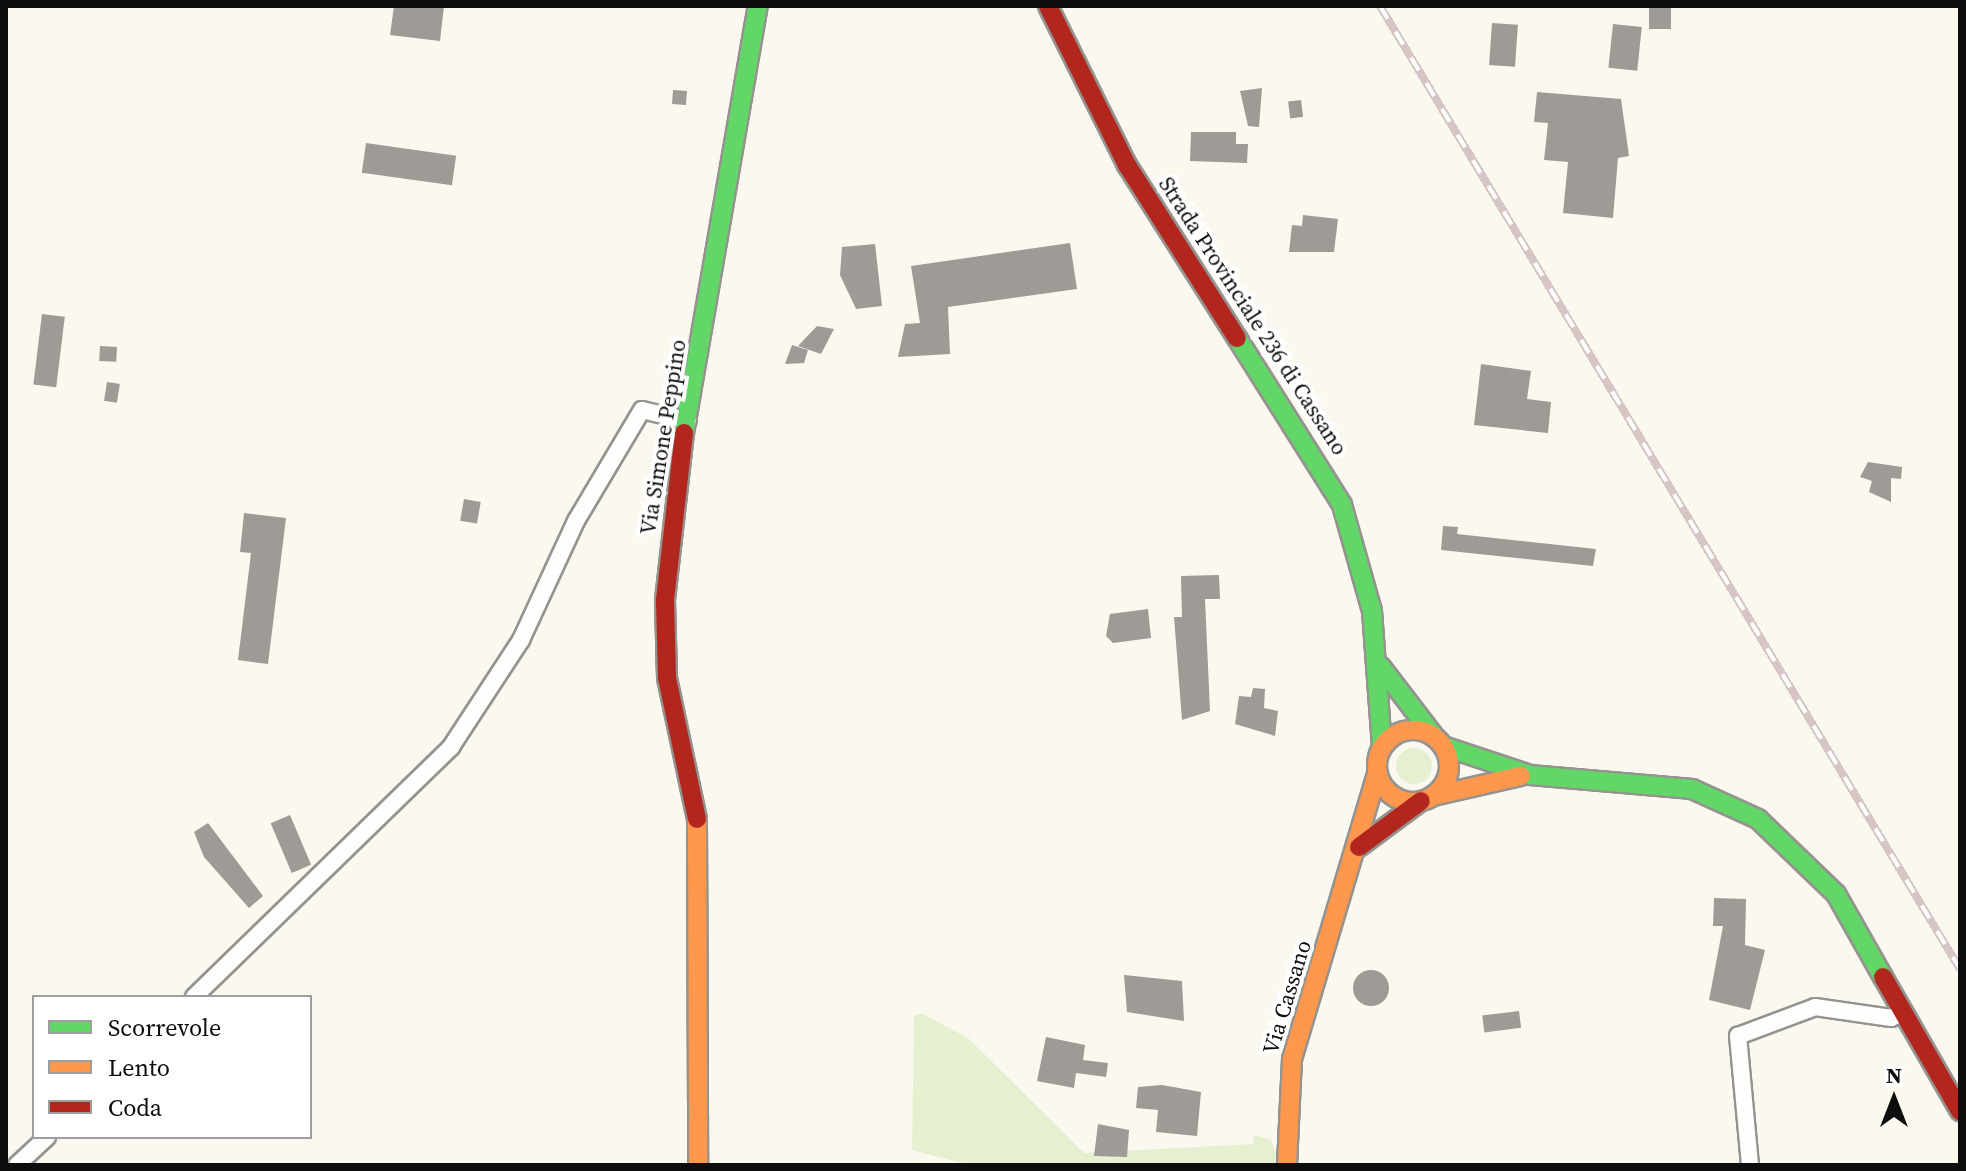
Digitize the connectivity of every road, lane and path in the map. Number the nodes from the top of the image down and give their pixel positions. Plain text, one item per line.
1 (758, 6) edge
2 (1048, 6) edge
3 (688, 421) junction
4 (1381, 667) junction
5 (1438, 741) junction
6 (1382, 746) junction
7 (1377, 774) junction
8 (1530, 775) junction
9 (1427, 799) junction
10 (1359, 847) junction
11 (196, 995) edge
12 (1903, 1012) junction
13 (1960, 1111) edge
14 (45, 1139) edge
15 (17, 1165) edge
16 (698, 1165) edge
17 (1287, 1165) edge
18 (1750, 1165) edge

1 - 3 main road, Via Simone Peppino
2 - 4 main road, Strada Provinciale 236 di Cassano
3 - 11 street
3 - 16 main road, Via Simone Peppino
4 - 5 main road
4 - 6 main road, Strada Provinciale 236 di Cassano
5 - 6 main road
5 - 8 main road
5 - 9 main road
6 - 7 main road
7 - 9 main road
7 - 10 main road, Via Cassano
8 - 9 main road
8 - 12 main road
9 - 10 main road
10 - 17 main road, Via Cassano
12 - 13 main road
12 - 18 street
14 - 15 street

